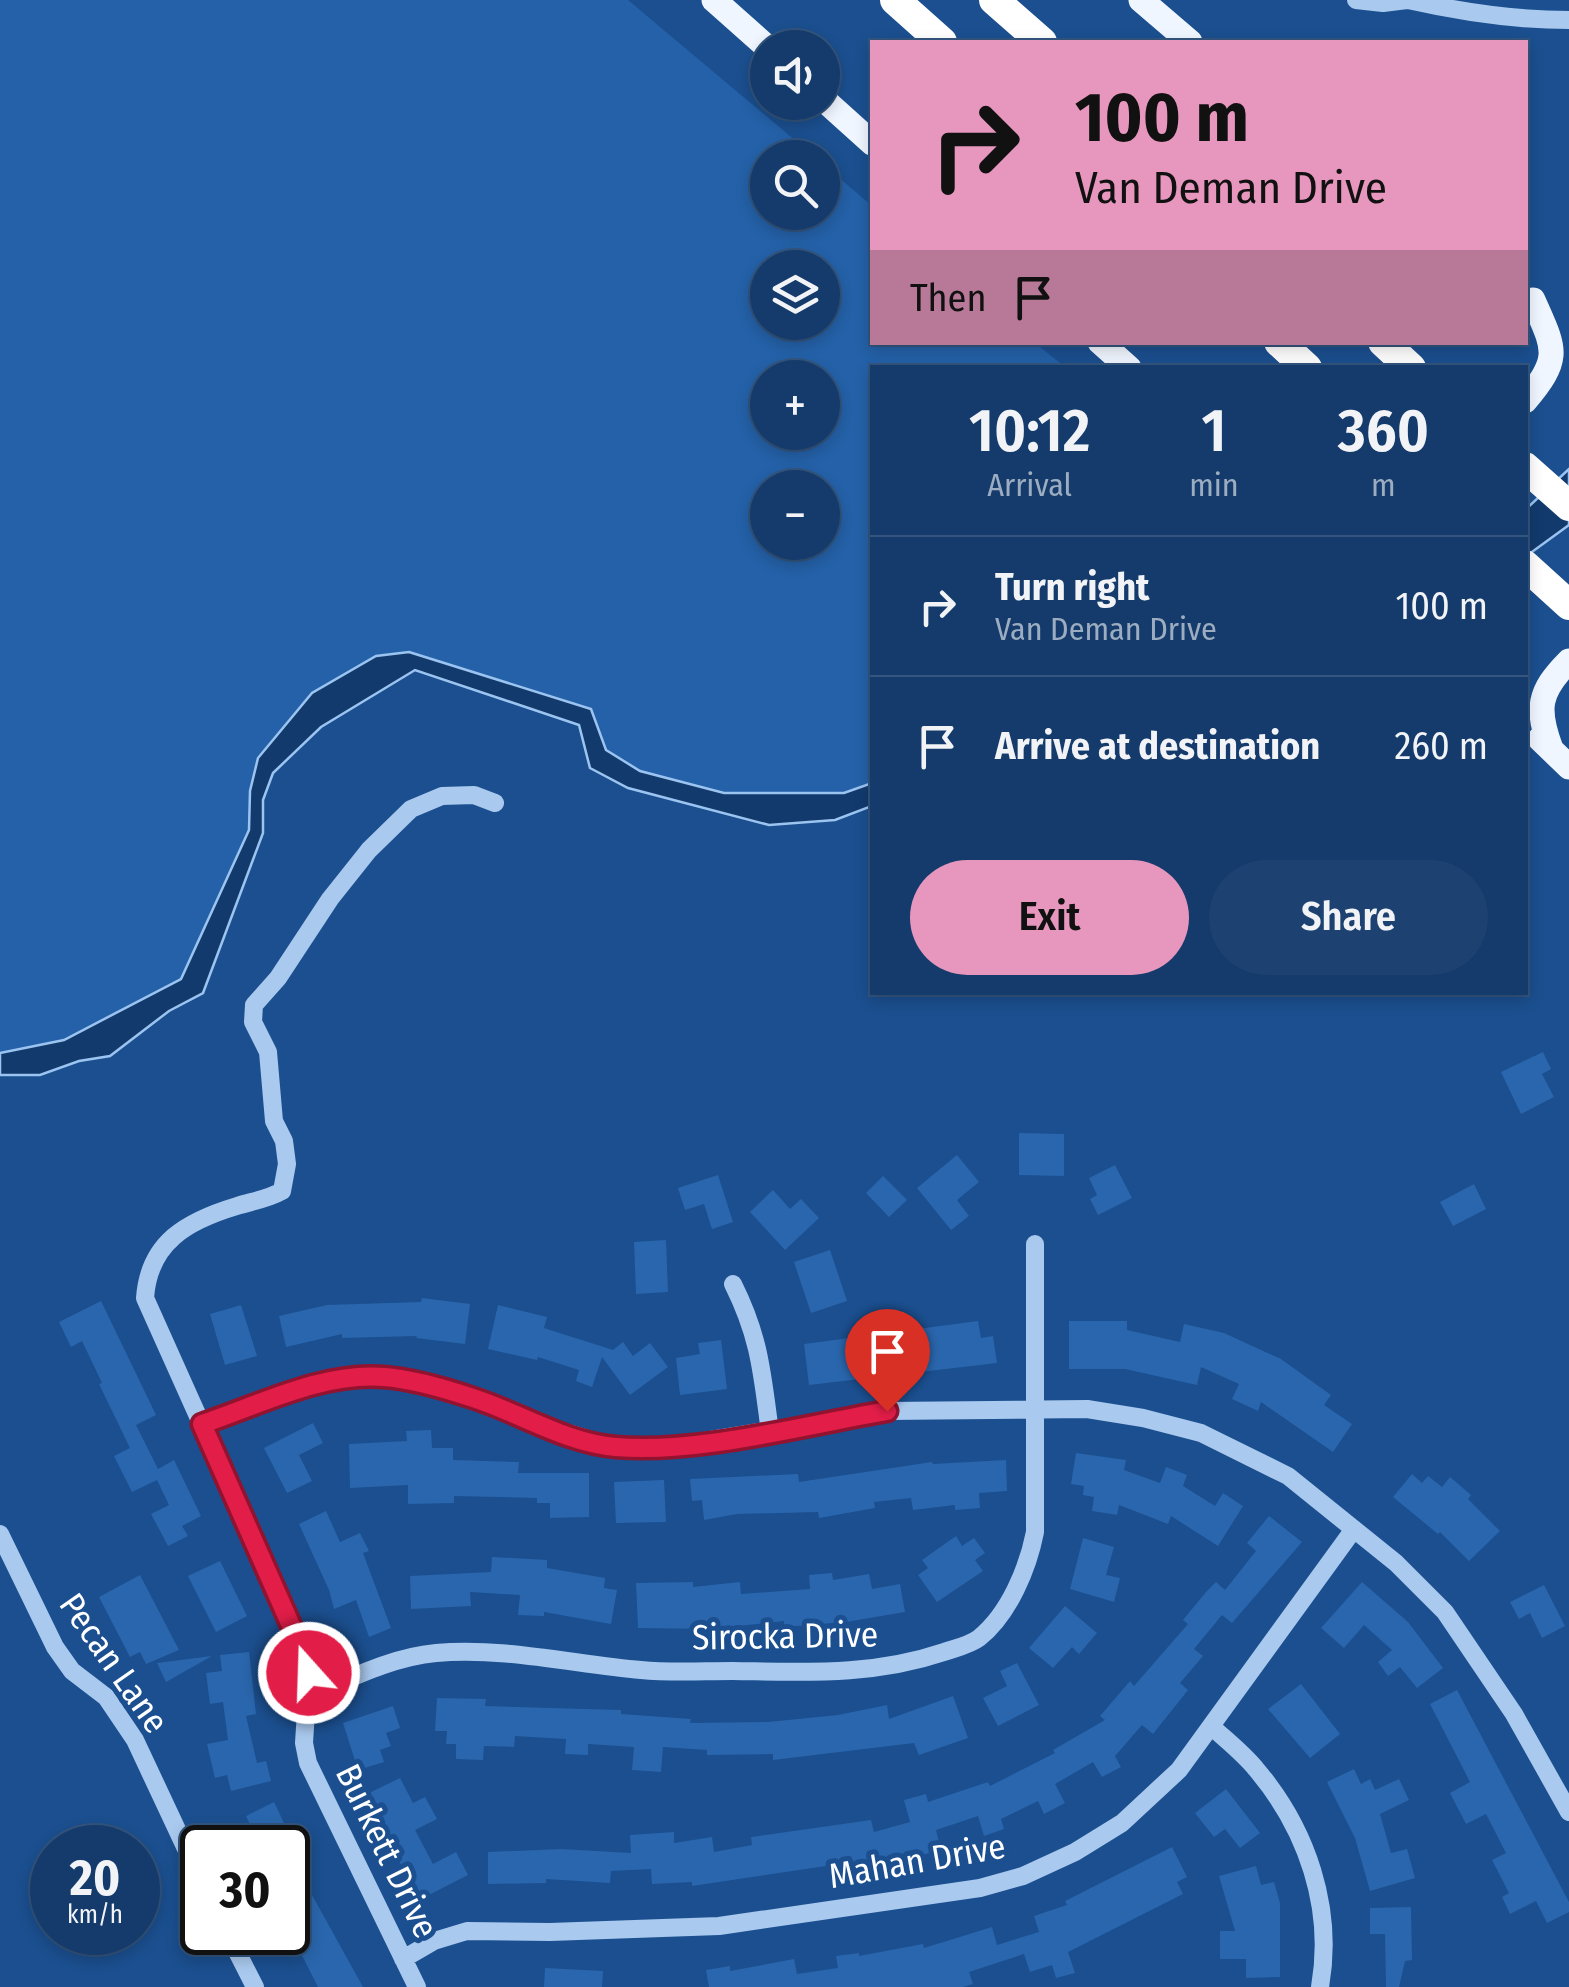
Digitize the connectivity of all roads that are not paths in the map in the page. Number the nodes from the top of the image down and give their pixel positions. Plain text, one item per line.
1 (714, 0) edge
2 (894, 0) edge
3 (994, 0) edge
4 (1142, 0) edge
5 (1356, 0) edge
6 (1408, 0) edge
7 (1569, 20) edge
8 (750, 32) edge
9 (940, 40) edge
10 (1040, 40) edge
11 (1188, 40) edge
12 (840, 114) edge
13 (870, 141) edge
14 (1529, 297) edge
15 (1569, 330) edge
16 (1103, 345) edge
17 (1283, 345) edge
18 (1386, 345) edge
19 (1126, 365) edge
20 (1304, 365) edge
21 (1408, 365) edge
22 (1528, 397) edge
23 (1528, 470) edge
24 (1569, 506) edge
25 (1528, 568) edge
26 (1569, 605) edge
27 (1569, 661) edge
28 (1528, 729) edge
29 (1560, 758) edge
30 (495, 802) dead end
31 (1035, 1244) dead end
32 (732, 1284) dead end
33 (1036, 1408) junction
34 (202, 1424) junction
35 (770, 1432) junction
36 (1354, 1529) junction
37 (0, 1534) edge
38 (306, 1697) junction
39 (1210, 1726) junction
40 (1569, 1812) edge
41 (180, 1836) edge
42 (239, 1955) edge
43 (403, 1959) junction
44 (255, 1987) edge
45 (417, 1987) edge
46 (1320, 1987) edge

1 - 8 main road
2 - 9 highway
3 - 10 highway
4 - 11 main road
5 - 6 street
6 - 7 street
12 - 13 main road
14 - 15 main road
14 - 22 main road
16 - 19 main road
17 - 20 highway
18 - 21 highway
23 - 24 highway
25 - 26 highway
27 - 29 main road
28 - 29 main road
30 - 34 street, Burkett Drive
31 - 33 street, Sirocka Drive
32 - 35 street
33 - 35 street
33 - 36 street
33 - 38 street, Sirocka Drive
34 - 35 street
34 - 38 street, Burkett Drive
36 - 39 street, Mahan Drive
36 - 40 street
37 - 41 street, Pecan Lane
38 - 43 street, Burkett Drive
39 - 43 street, Mahan Drive
39 - 46 street
42 - 44 street
43 - 45 street, Burkett Drive

